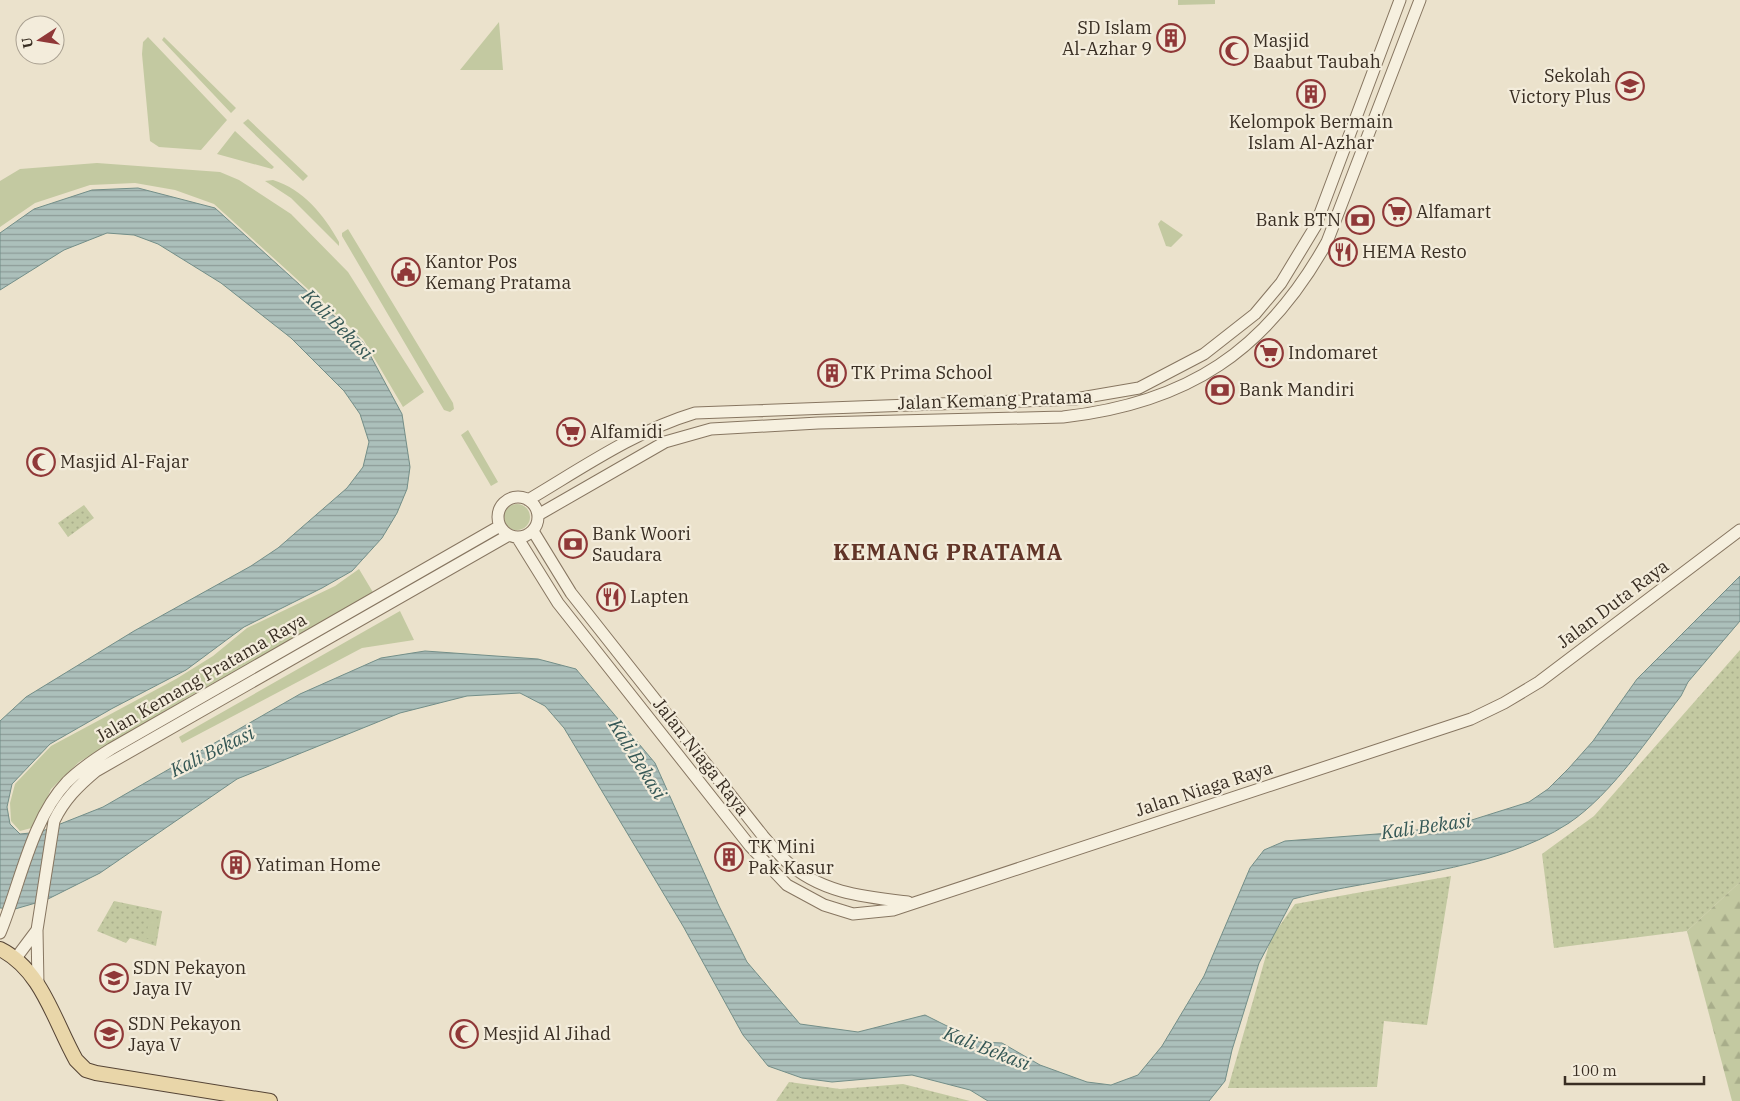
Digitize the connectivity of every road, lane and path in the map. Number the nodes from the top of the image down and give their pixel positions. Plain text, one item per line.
1 (1400, 0) edge
2 (1420, 0) edge
3 (528, 500) junction
4 (538, 515) junction
5 (500, 526) junction
6 (533, 530) junction
7 (1740, 530) edge
8 (513, 536) junction
9 (1504, 703) joint
10 (912, 902) junction
11 (38, 927) junction
12 (0, 933) edge
13 (0, 949) edge
14 (16, 958) junction
15 (38, 985) junction
16 (270, 1101) edge

1 - 3 street, Jalan Kemang Pratama
2 - 4 street, Jalan Kemang Pratama
3 - 4 street
3 - 5 street
4 - 6 street
5 - 8 street
5 - 12 street, Jalan Kemang Pratama Raya
6 - 8 street
6 - 10 street, Jalan Niaga Raya
7 - 9 street, Jalan Duta Raya
8 - 10 street, Jalan Niaga Raya
8 - 11 street, Jalan Kemang Pratama Raya
9 - 10 street, Jalan Niaga Raya
11 - 14 street, Jalan Kemang Pratama Raya
11 - 15 street, Jalan Kemang Pratama Raya
13 - 14 main road
14 - 15 main road
15 - 16 main road

